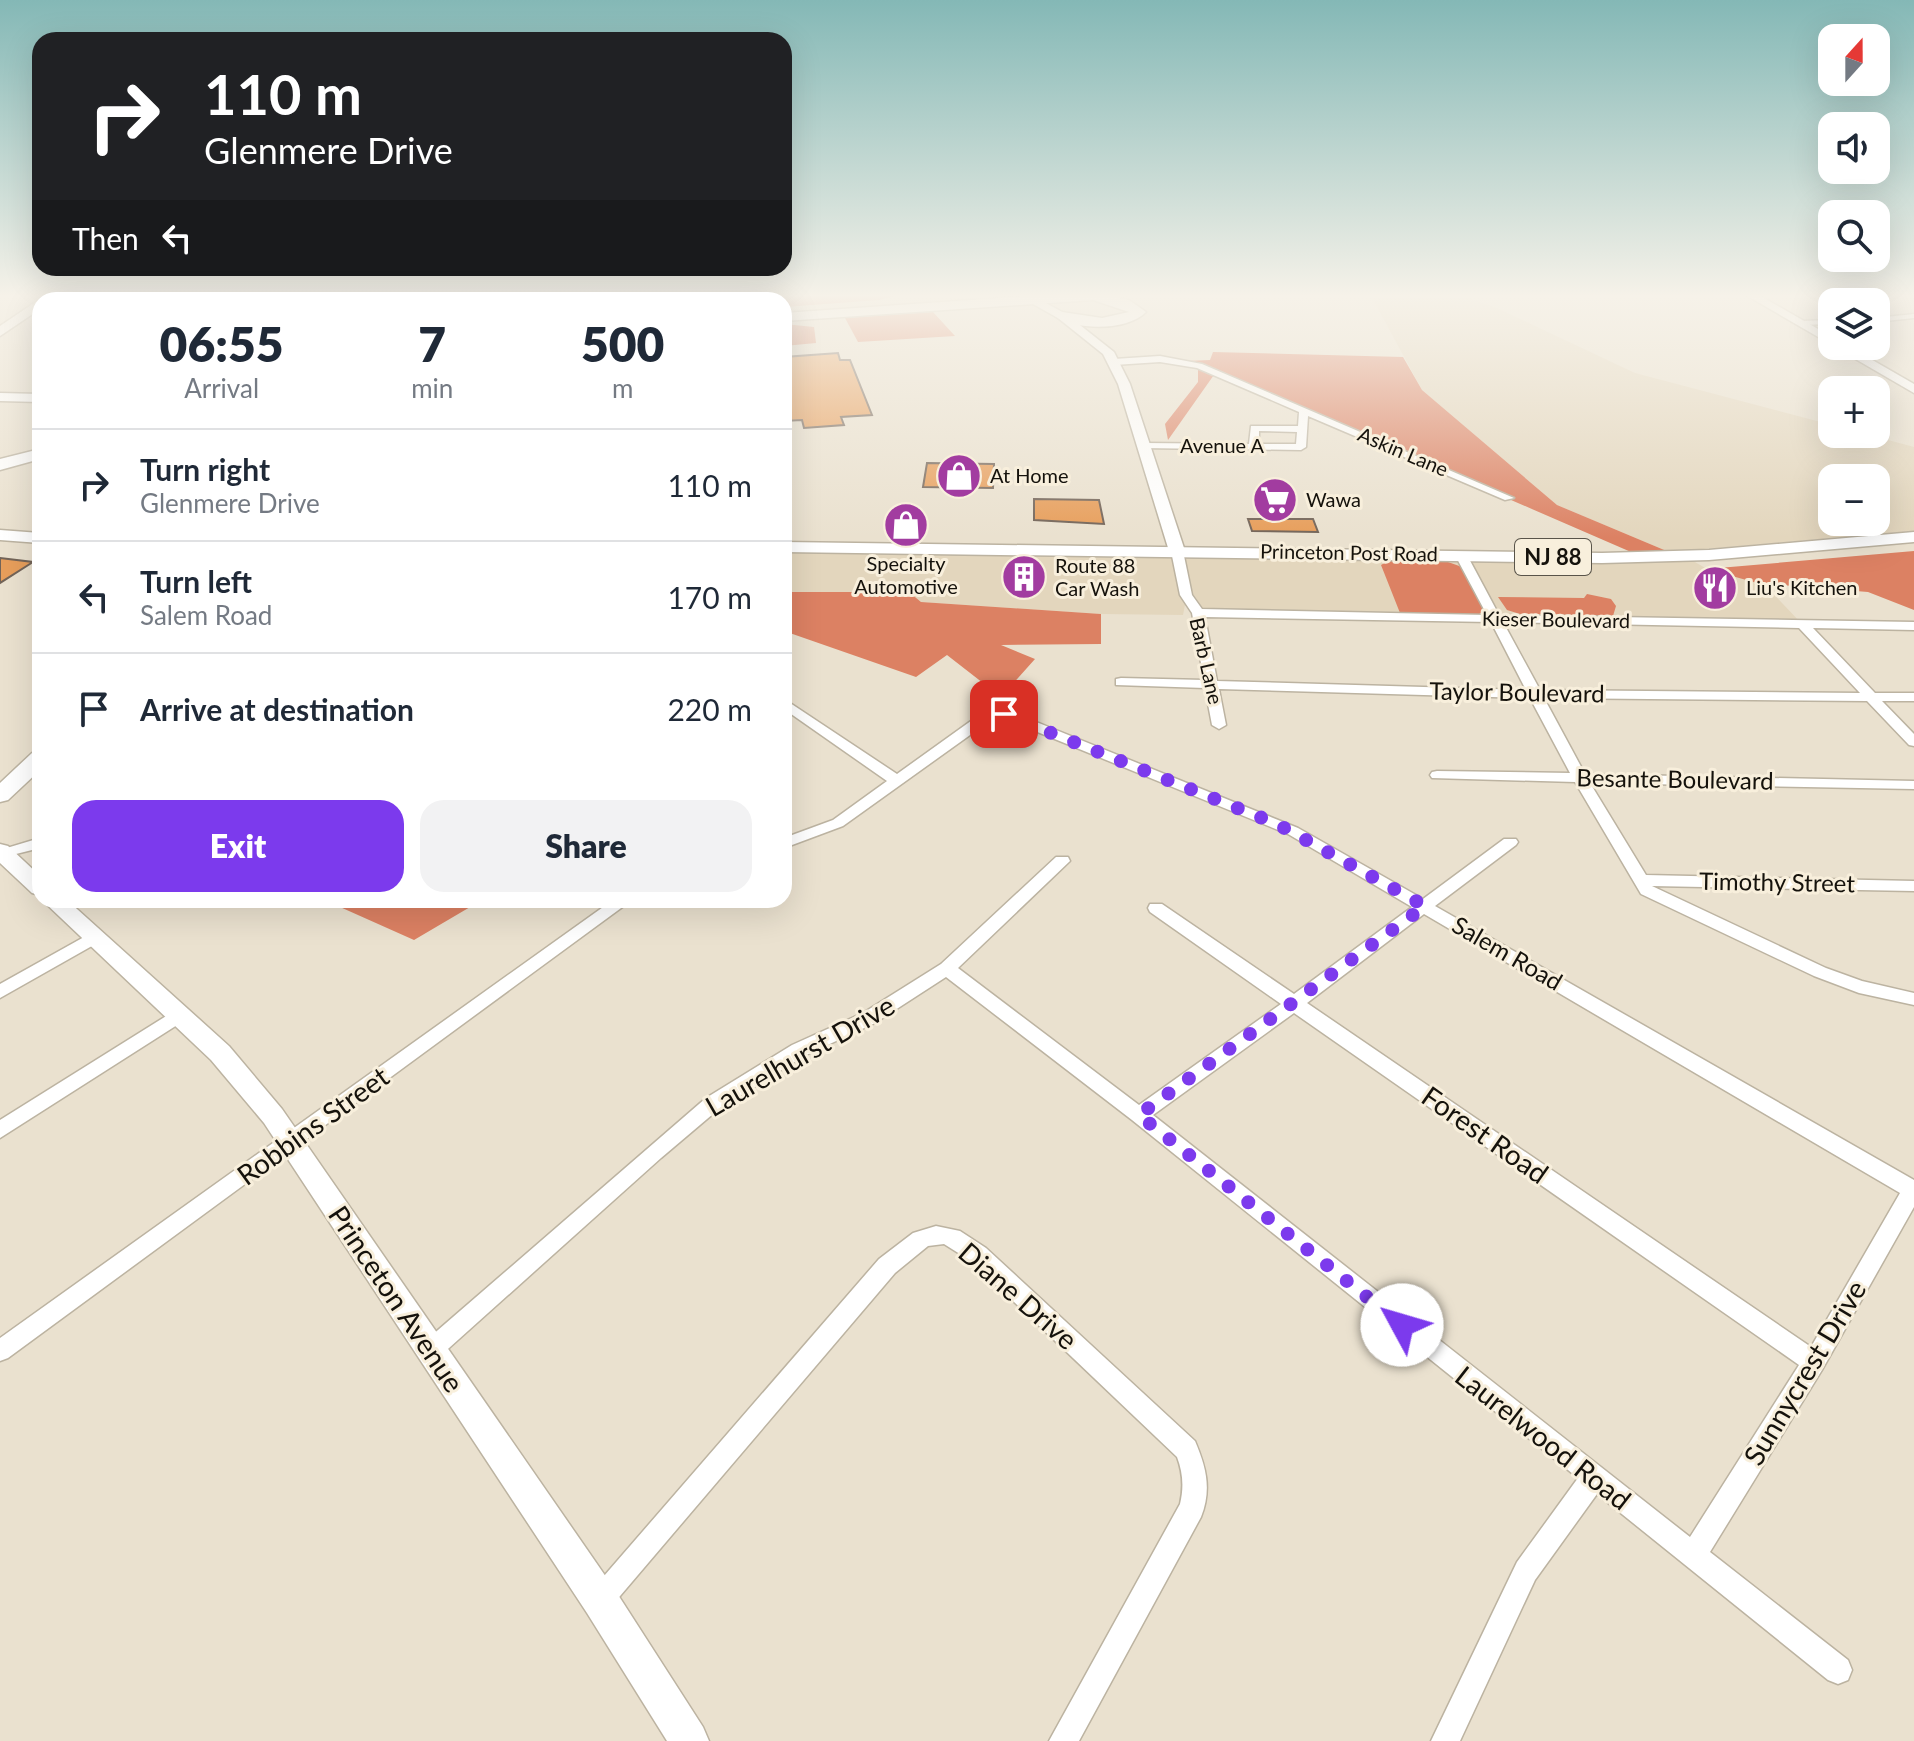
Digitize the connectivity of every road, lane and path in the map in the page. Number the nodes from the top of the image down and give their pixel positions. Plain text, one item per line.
1 (1119, 375) edge
2 (1215, 375) edge
3 (1890, 375) edge
4 (1914, 389) edge
5 (0, 397) edge
6 (32, 398) edge
7 (1304, 411) junction
8 (1302, 429) junction
9 (32, 445) edge
10 (1254, 445) junction
11 (1144, 446) junction
12 (0, 455) edge
13 (32, 456) edge
14 (0, 465) edge
15 (1509, 498) dead end
16 (0, 535) edge
17 (1914, 537) edge
18 (32, 538) edge
19 (32, 540) edge
20 (0, 542) edge
21 (792, 547) edge
22 (1177, 551) junction
23 (1461, 555) junction
24 (1198, 613) junction
25 (1495, 619) junction
26 (1802, 624) junction
27 (1914, 626) edge
28 (1121, 682) dead end
29 (1210, 685) junction
30 (1536, 694) junction
31 (1874, 697) junction
32 (1914, 697) edge
33 (792, 708) edge
34 (1219, 725) dead end
35 (1914, 742) edge
36 (32, 765) edge
37 (1437, 775) dead end
38 (1580, 778) junction
39 (896, 780) junction
40 (1914, 785) edge
41 (0, 795) edge
42 (792, 839) edge
43 (1510, 842) dead end
44 (32, 845) edge
45 (2, 853) edge
46 (1062, 861) dead end
47 (1639, 880) junction
48 (32, 881) edge
49 (1914, 886) edge
50 (1425, 906) junction
51 (61, 908) edge
52 (613, 908) edge
53 (1156, 908) dead end
54 (93, 938) junction
55 (947, 968) junction
56 (0, 992) edge
57 (1914, 999) edge
58 (1295, 1003) junction
59 (179, 1015) junction
60 (1139, 1115) junction
61 (0, 1130) edge
62 (290, 1142) junction
63 (1914, 1189) edge
64 (431, 1350) junction
65 (0, 1351) edge
66 (1814, 1362) junction
67 (1593, 1478) junction
68 (1693, 1556) junction
69 (600, 1600) junction
70 (1838, 1670) dead end
71 (689, 1741) edge
72 (1063, 1741) edge
73 (1445, 1741) edge

1 - 11 street
2 - 7 street, Askin Lane
3 - 4 street
5 - 6 main road
7 - 8 street
7 - 15 street, Askin Lane
8 - 10 street
8 - 10 street, Avenue A
9 - 12 highway
10 - 11 street, Avenue A
11 - 22 street
13 - 14 highway
16 - 18 main road
17 - 23 main road, Princeton Post Road / NJ 88
19 - 20 main road
21 - 22 main road, Princeton Post Road / NJ 88
22 - 23 main road, Princeton Post Road / NJ 88
22 - 24 street, Barb Lane
23 - 25 street
24 - 25 street, Kieser Boulevard
24 - 29 street, Barb Lane
25 - 26 street, Kieser Boulevard
25 - 30 street
26 - 27 street, Kieser Boulevard
26 - 31 street
28 - 29 street, Taylor Boulevard
29 - 30 street, Taylor Boulevard
29 - 34 street, Barb Lane
30 - 31 street, Taylor Boulevard
30 - 38 street
31 - 32 street, Taylor Boulevard
31 - 35 street
33 - 39 street
36 - 41 main road
37 - 38 street, Besante Boulevard
38 - 40 street, Besante Boulevard
38 - 47 street
39 - 42 street
39 - 50 street, Salem Road
43 - 50 street
44 - 45 street
45 - 48 street
46 - 55 street, Laurelhurst Drive
47 - 49 street, Timothy Street
47 - 57 street
50 - 58 street
50 - 63 street, Salem Road
51 - 54 street, Princeton Avenue
52 - 62 street, Robbins Street
53 - 58 street, Forest Road
54 - 56 street
54 - 59 street, Princeton Avenue
55 - 60 street, Laurelwood Road
55 - 64 street, Laurelhurst Drive
58 - 60 street
58 - 66 street, Forest Road
59 - 61 street
59 - 62 street, Princeton Avenue
60 - 67 street, Laurelwood Road
62 - 64 street, Princeton Avenue
62 - 65 street, Robbins Street
63 - 66 street, Sunnycrest Drive
64 - 69 street, Princeton Avenue
66 - 68 street, Sunnycrest Drive
67 - 68 street, Laurelwood Road
67 - 73 street
68 - 70 street, Laurelwood Road
69 - 71 street, Princeton Avenue
69 - 72 street, Diane Drive

